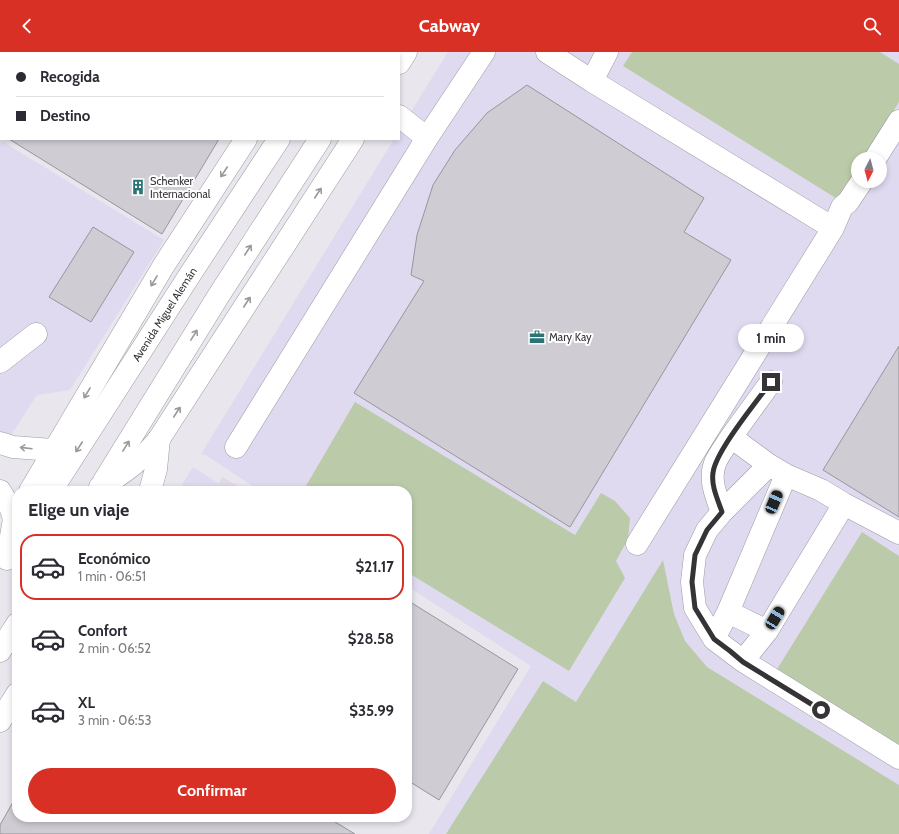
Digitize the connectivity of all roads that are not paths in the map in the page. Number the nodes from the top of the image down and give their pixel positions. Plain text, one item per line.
1 (406, 52) edge
2 (484, 52) edge
3 (547, 52) edge
4 (607, 52) edge
5 (400, 61) edge
6 (592, 81) junction
7 (400, 117) edge
8 (899, 122) edge
9 (427, 138) junction
10 (245, 140) edge
11 (278, 140) edge
12 (319, 140) edge
13 (352, 140) edge
14 (880, 152) edge
15 (857, 188) edge
16 (833, 228) junction
17 (36, 334) dead end
18 (0, 362) edge
19 (771, 382) dead end
20 (731, 437) junction
21 (159, 439) junction
22 (0, 443) edge
23 (236, 447) dead end
24 (53, 450) junction
25 (778, 470) junction
26 (33, 486) edge
27 (54, 486) edge
28 (101, 486) edge
29 (104, 486) edge
30 (151, 486) edge
31 (0, 492) edge
32 (844, 504) junction
33 (12, 511) edge
34 (722, 512) junction
35 (899, 533) edge
36 (12, 534) edge
37 (637, 544) dead end
38 (8, 559) edge
39 (728, 612) junction
40 (767, 631) junction
41 (12, 632) edge
42 (714, 639) junction
43 (0, 652) edge
44 (743, 662) junction
45 (12, 702) edge
46 (0, 720) edge
47 (899, 758) edge

1 - 5 main road
2 - 9 main road
3 - 6 main road
4 - 6 main road
6 - 16 main road
7 - 9 main road
8 - 14 main road
9 - 23 main road
10 -> 24 main road
11 -> 27 main road, Avenida Miguel Alemán
28 -> 12 main road
21 -> 13 main road
15 - 16 main road
16 - 37 main road
17 - 18 main road
19 - 20 main road
20 - 25 main road
20 - 34 main road
21 - 29 main road
21 - 30 main road
24 -> 22 main road
24 - 26 main road
25 - 32 main road
25 - 34 main road
25 - 39 main road
31 - 33 main road
32 - 35 main road
32 - 40 main road
34 - 42 main road
36 - 38 main road
39 - 40 main road
39 - 42 main road
40 - 44 main road
41 - 43 main road
42 - 44 main road
44 - 47 main road
45 - 46 main road

